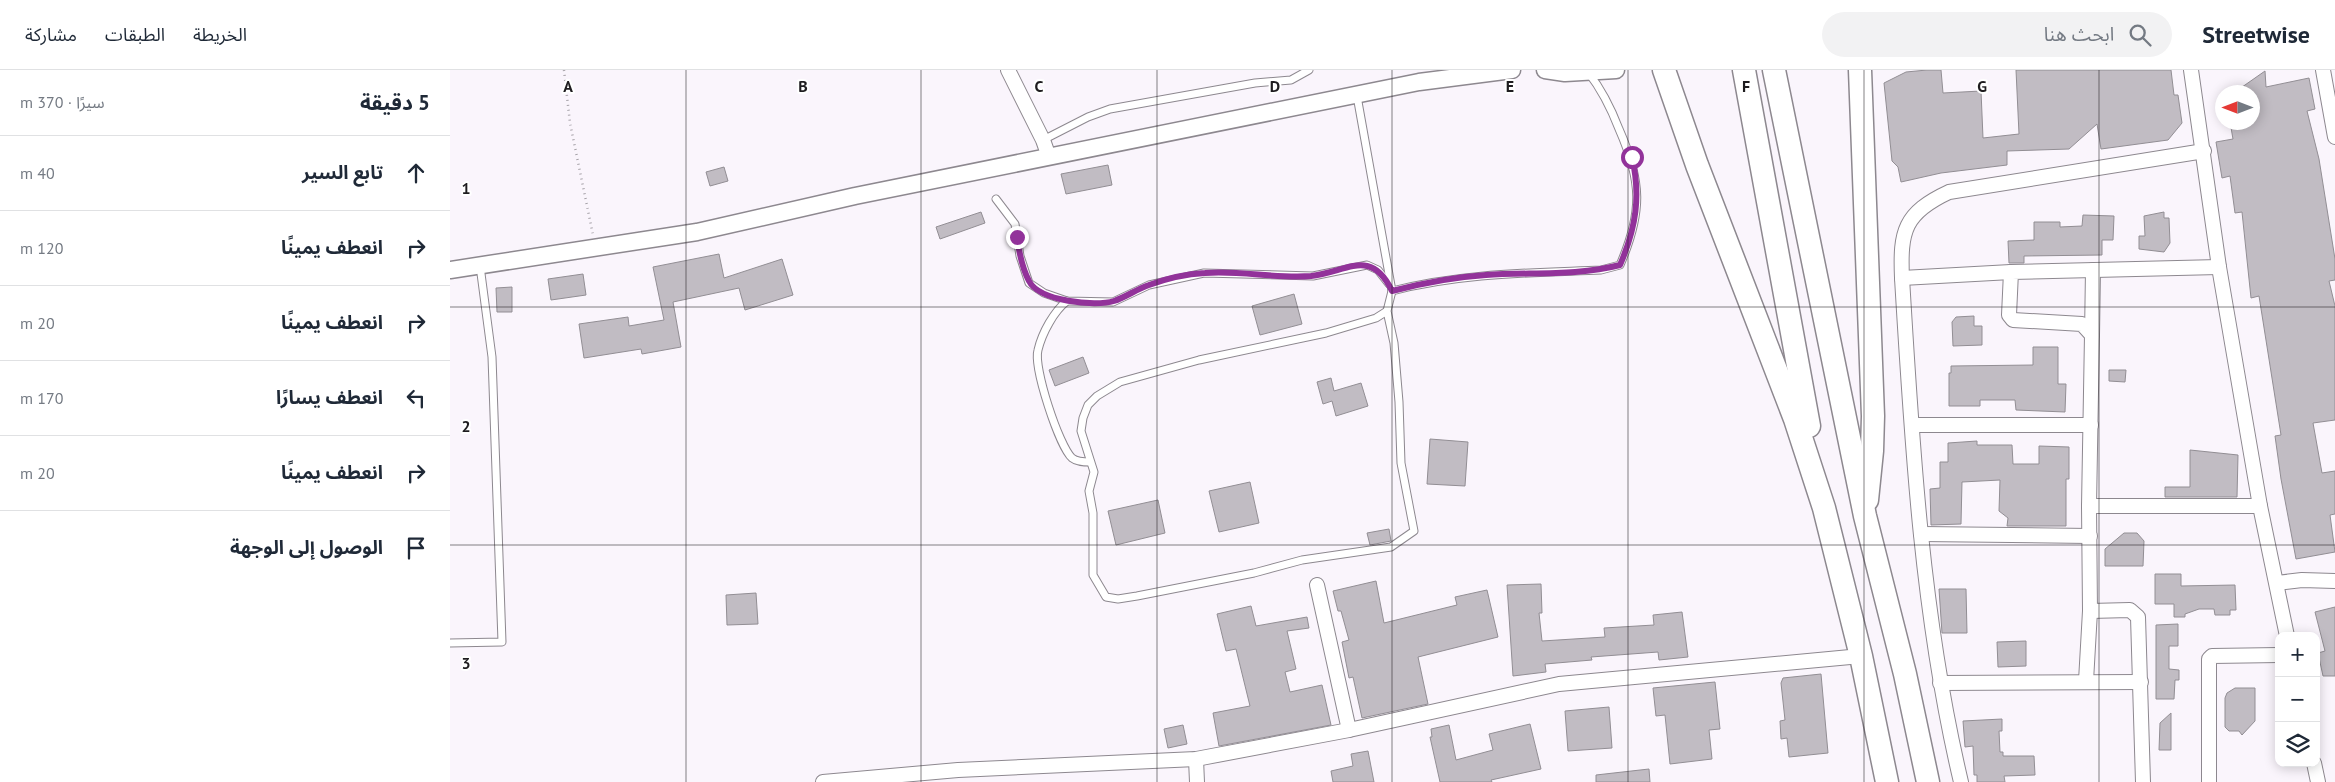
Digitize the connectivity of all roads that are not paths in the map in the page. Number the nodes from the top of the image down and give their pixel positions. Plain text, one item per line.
1 (1008, 70) edge
2 (1309, 70) edge
3 (1512, 70) edge
4 (1545, 70) edge
5 (1616, 70) edge
6 (1664, 70) edge
7 (1860, 70) edge
8 (2191, 70) edge
9 (2323, 70) edge
10 (1588, 72) junction
11 (1775, 76) edge
12 (1745, 77) edge
13 (1356, 95) junction
14 (2335, 137) edge
15 (1042, 140) junction
16 (2204, 150) junction
17 (1049, 157) junction
18 (996, 199) dead end
19 (480, 266) junction
20 (2219, 267) junction
21 (450, 270) edge
22 (2093, 270) junction
23 (2011, 272) junction
24 (1902, 278) junction
25 (1392, 291) junction
26 (1067, 301) junction
27 (1387, 311) junction
28 (2092, 335) junction
29 (1913, 425) junction
30 (2090, 426) junction
31 (1090, 462) junction
32 (2089, 506) junction
33 (2260, 506) junction
34 (1824, 508) junction
35 (1864, 516) junction
36 (1921, 534) junction
37 (2090, 536) junction
38 (2335, 581) edge
39 (2277, 583) junction
40 (1317, 585) dead end
41 (2090, 611) junction
42 (2286, 632) edge
43 (450, 643) edge
44 (2275, 655) edge
45 (1861, 656) junction
46 (2086, 682) junction
47 (2141, 682) junction
48 (1940, 683) junction
49 (1348, 730) junction
50 (1196, 759) junction
51 (2315, 767) edge
52 (959, 776) edge
53 (823, 782) edge
54 (1197, 782) edge
55 (1887, 782) edge
56 (1928, 782) edge
57 (1960, 782) edge
58 (2143, 782) edge
59 (2209, 782) edge
60 (2318, 782) edge

1 - 15 street
2 - 15 lane
3 - 13 street
4 - 10 street
5 - 10 street
6 - 34 highway
7 - 35 highway
8 - 16 street
9 - 14 street
10 - 25 lane
11 - 35 highway
12 - 34 highway
13 - 17 street
13 - 25 lane
15 - 17 street
16 - 20 street
16 - 24 street
17 - 19 street
18 - 26 lane
19 - 21 street
19 - 43 lane
20 - 22 street
20 - 33 street
22 - 23 street
22 - 28 street
23 - 24 street
23 - 28 street
24 - 29 street
25 - 26 lane
25 - 27 lane
26 - 31 lane
27 - 31 lane
27 - 31 lane
28 - 30 street
29 - 30 street
29 - 36 street
30 - 32 street
32 - 33 street
32 - 37 street
33 - 39 street
34 - 45 highway
35 - 56 highway
36 - 37 street
36 - 48 street
37 - 41 street
38 - 39 street
39 - 42 street
40 - 49 street
41 - 46 street
41 - 47 street
44 - 59 street
45 - 49 street
45 - 55 highway
46 - 47 street
46 - 48 street
47 - 58 street
48 - 57 street
49 - 50 street
50 - 52 street
50 - 54 street
51 - 60 street
52 - 53 street

